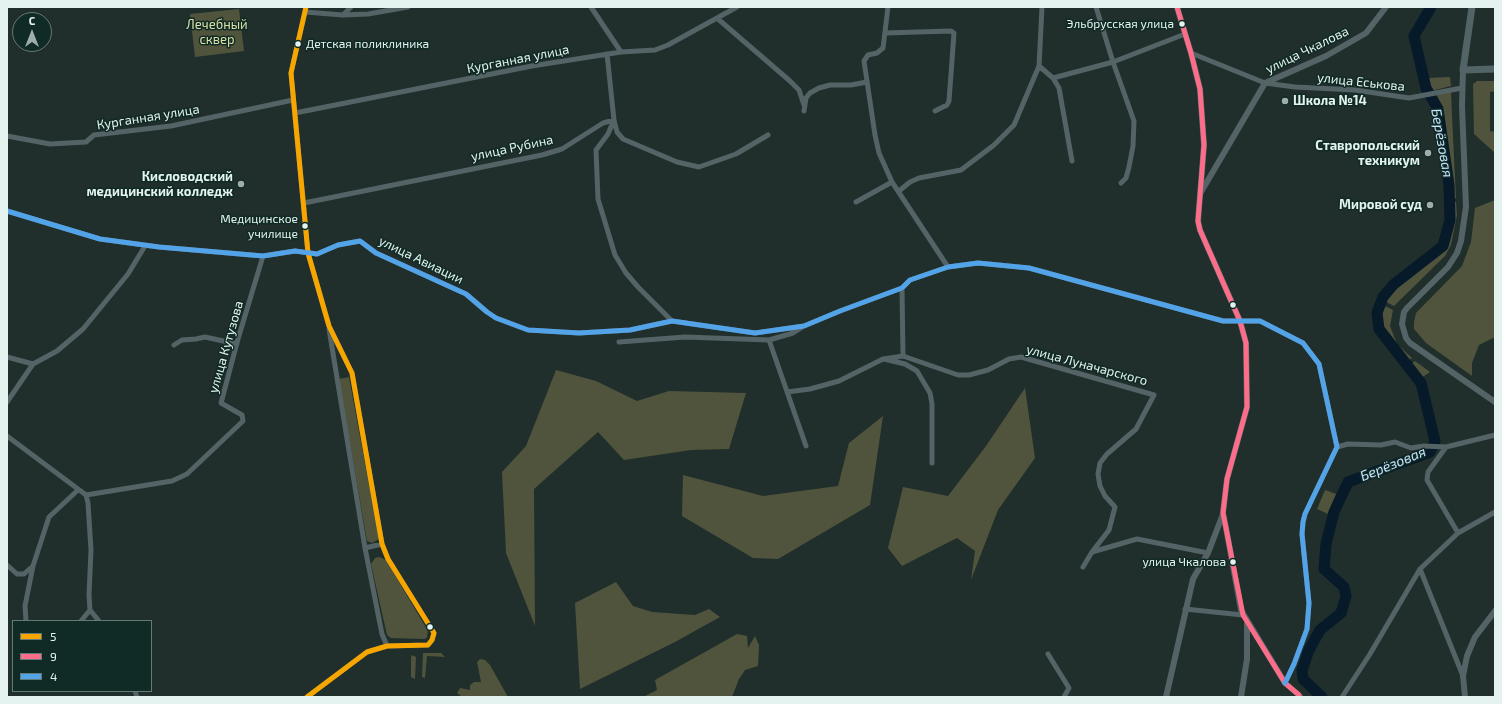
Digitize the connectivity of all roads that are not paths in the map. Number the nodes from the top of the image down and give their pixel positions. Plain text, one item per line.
1 (351, 7) edge
2 (408, 7) edge
3 (591, 7) edge
4 (737, 7) edge
5 (888, 7) edge
6 (1042, 7) edge
7 (1096, 7) edge
8 (1177, 7) edge
9 (1386, 7) edge
10 (1472, 7) edge
11 (306, 9) edge
12 (343, 15) junction
13 (718, 18) junction
14 (885, 33) junction
15 (1185, 34) junction
16 (621, 52) junction
17 (1191, 53) junction
18 (607, 54) junction
19 (1112, 62) junction
20 (1039, 66) junction
21 (1495, 69) edge
22 (1463, 70) junction
23 (1053, 78) junction
24 (868, 82) junction
25 (1265, 83) junction
26 (1462, 88) junction
27 (293, 100) junction
28 (804, 105) junction
29 (804, 111) dead end
30 (935, 111) dead end
31 (295, 113) junction
32 (614, 120) junction
33 (768, 135) dead end
34 (7, 136) edge
35 (1072, 161) dead end
36 (892, 182) junction
37 (1121, 183) dead end
38 (899, 191) junction
39 (1200, 193) junction
40 (856, 202) dead end
41 (304, 203) junction
42 (7, 211) edge
43 (145, 246) junction
44 (308, 253) junction
45 (263, 256) junction
46 (948, 267) junction
47 (902, 288) junction
48 (672, 321) junction
49 (1240, 321) junction
50 (329, 326) junction
51 (804, 326) junction
52 (769, 340) junction
53 (619, 342) dead end
54 (237, 344) junction
55 (174, 345) dead end
56 (903, 356) junction
57 (7, 357) edge
58 (882, 359) junction
59 (33, 364) junction
60 (787, 392) junction
61 (7, 402) edge
62 (1495, 402) edge
63 (1495, 435) edge
64 (7, 436) edge
65 (806, 446) dead end
66 (1337, 447) junction
67 (1446, 447) junction
68 (932, 462) dead end
69 (78, 490) junction
70 (86, 495) junction
71 (1495, 512) edge
72 (1223, 513) junction
73 (1458, 533) junction
74 (382, 544) junction
75 (365, 548) junction
76 (1092, 552) junction
77 (1208, 552) junction
78 (7, 565) edge
79 (33, 566) junction
80 (1082, 567) dead end
81 (1420, 570) junction
82 (1185, 609) junction
83 (90, 610) junction
84 (1495, 611) edge
85 (1245, 618) junction
86 (26, 620) edge
87 (82, 620) edge
88 (98, 620) edge
89 (387, 646) junction
90 (1048, 654) dead end
91 (1463, 676) junction
92 (1285, 683) junction
93 (307, 697) edge
94 (1064, 697) edge
95 (1166, 697) edge
96 (1241, 697) edge
97 (1301, 697) edge
98 (1344, 697) edge
99 (1464, 697) edge

1 - 12 street
2 - 12 street
3 - 16 street
4 - 13 street, Курганная улица
5 - 14 street
6 - 20 street
7 - 19 street
8 - 15 street
9 - 25 street, улица Чкалова
10 - 22 main road
11 - 12 street
11 - 27 street
13 - 16 street, Курганная улица
13 - 28 street
14 - 24 street
14 - 30 street
15 - 17 street
15 - 19 street
16 - 18 street, Курганная улица
17 - 25 street, улица Еськова
17 - 39 street
18 - 31 street, Курганная улица
18 - 32 street
19 - 23 street
19 - 37 street
20 - 23 street
20 - 38 street
21 - 22 main road
22 - 26 street
23 - 35 street
24 - 28 street
24 - 36 street
25 - 26 street, улица Еськова
25 - 39 street, улица Чкалова
26 - 62 street
27 - 31 street
27 - 34 street, Курганная улица
28 - 29 street
31 - 41 street
32 - 33 street
32 - 41 street, улица Рубина
32 - 48 street
36 - 38 street
36 - 40 street
38 - 46 street
39 - 49 street, улица Чкалова
41 - 44 street
42 - 43 street, улица Авиации
43 - 45 street, улица Авиации
43 - 59 street
44 - 45 street, улица Авиации
44 - 48 street, улица Авиации
44 - 50 street
45 - 54 street, улица Кутузова
46 - 47 street, улица Авиации
46 - 49 street, улица Авиации
47 - 51 street, улица Авиации
47 - 56 street
48 - 51 street, улица Авиации
49 - 66 street, улица Авиации
49 - 72 street, улица Чкалова
50 - 74 street
50 - 75 street
51 - 52 street, улица Авиации
52 - 53 street, улица Авиации
52 - 60 street
54 - 55 street
54 - 70 street, улица Кутузова
56 - 58 street, улица Луначарского
56 - 76 street, улица Луначарского
57 - 59 street
58 - 60 street, улица Луначарского
58 - 68 street
59 - 61 street
60 - 65 street
63 - 67 street
64 - 69 street
66 - 67 street
66 - 92 street
67 - 73 street
69 - 70 street
69 - 79 street
70 - 83 street
71 - 73 street
72 - 77 street
72 - 85 street, улица Чкалова
73 - 81 street
74 - 75 street
74 - 89 street
75 - 89 street
76 - 77 street
76 - 80 street
77 - 82 street
78 - 79 street
79 - 86 street
81 - 91 street
81 - 98 street
82 - 85 street
82 - 95 street
83 - 87 street
83 - 88 street
84 - 91 street
85 - 92 street, улица Чкалова
85 - 96 street
89 - 93 street
90 - 94 street
91 - 99 street
92 - 97 street, улица Чкалова

